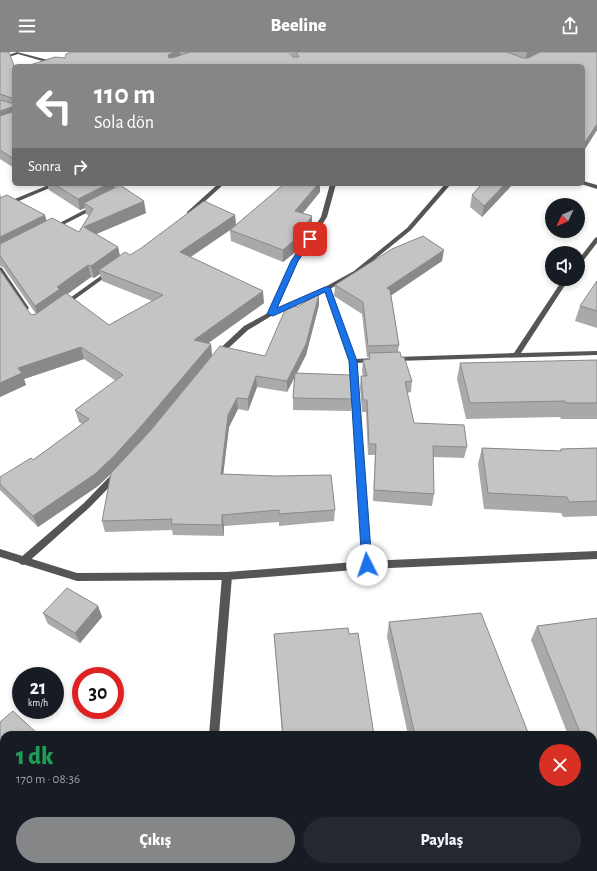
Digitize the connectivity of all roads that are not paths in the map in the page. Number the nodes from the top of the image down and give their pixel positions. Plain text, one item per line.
1 (0, 59) edge
2 (58, 64) edge
3 (585, 184) edge
4 (51, 186) edge
5 (219, 186) edge
6 (332, 186) edge
7 (446, 186) edge
8 (597, 187) edge
9 (102, 203) edge
10 (0, 207) edge
11 (185, 217) edge
12 (48, 230) edge
13 (597, 239) edge
14 (585, 255) edge
15 (114, 268) edge
16 (0, 269) edge
17 (561, 286) edge
18 (327, 288) junction
19 (56, 310) edge
20 (29, 312) edge
21 (270, 314) junction
22 (597, 353) edge
23 (516, 354) junction
24 (212, 359) edge
25 (353, 361) junction
26 (122, 469) edge
27 (0, 553) edge
28 (597, 554) edge
29 (23, 561) junction
30 (367, 565) junction
31 (227, 576) junction
32 (214, 731) edge

1 - 2 street
3 - 8 street
4 - 10 street
5 - 11 street
6 - 21 street
7 - 18 street
9 - 12 street
13 - 14 street
15 - 19 street
16 - 20 street
17 - 23 street
18 - 21 street
18 - 25 street
21 - 24 street
22 - 23 street
23 - 25 street
25 - 30 street
26 - 29 street
27 - 29 street
28 - 30 street
29 - 31 street
30 - 31 street
31 - 32 street

